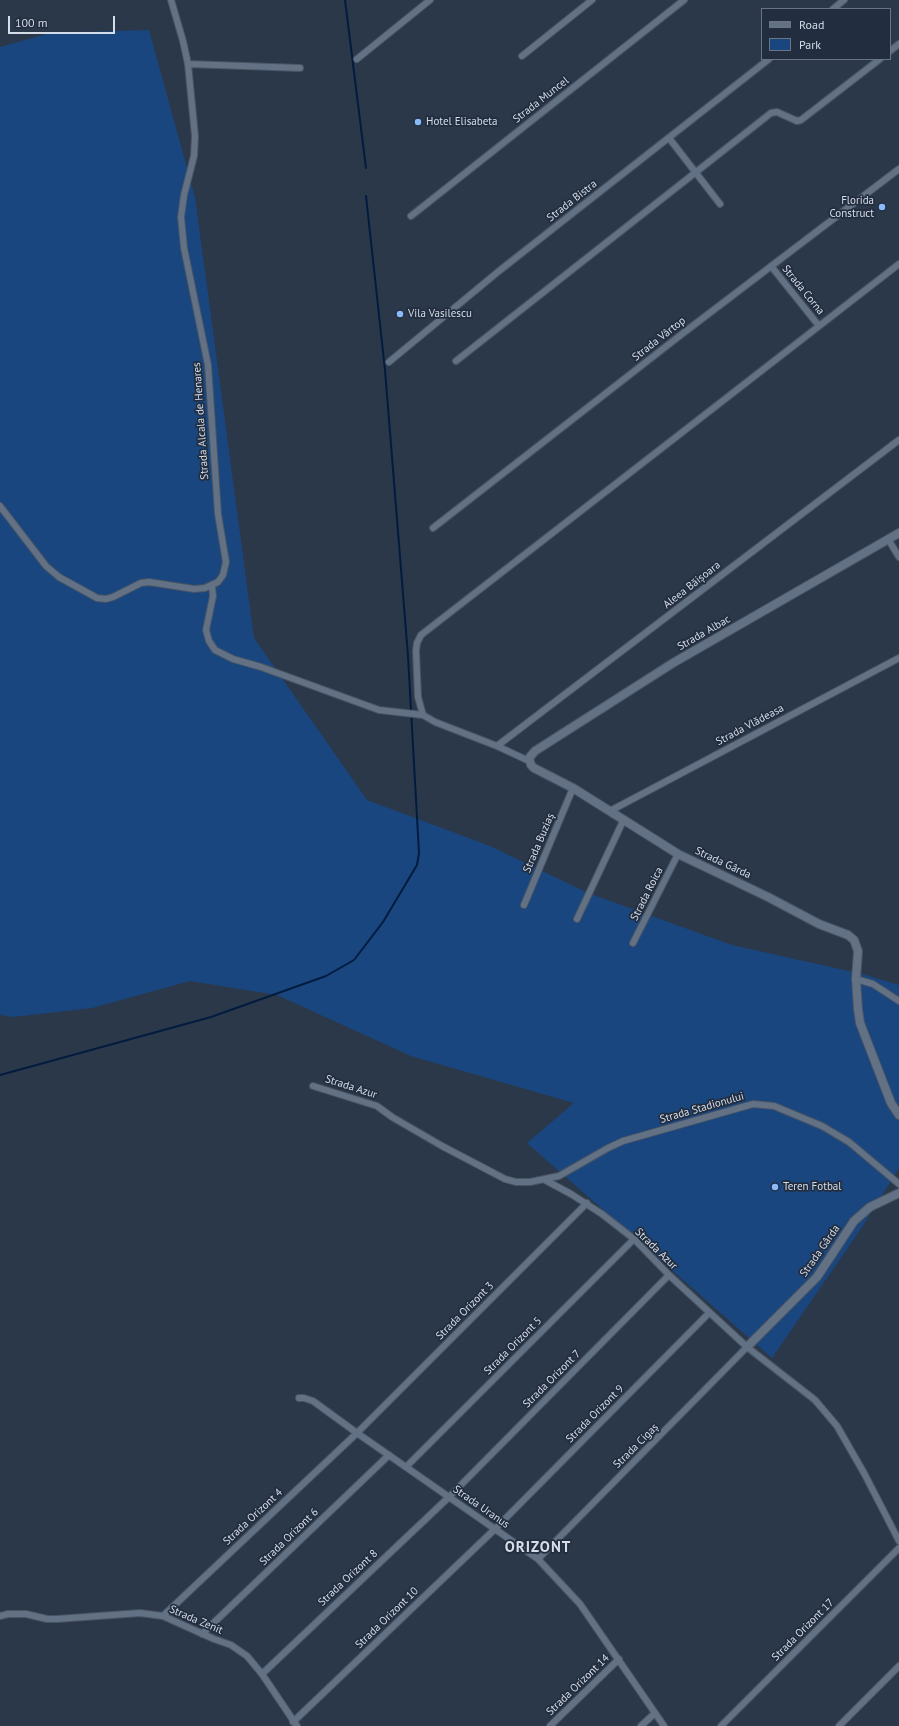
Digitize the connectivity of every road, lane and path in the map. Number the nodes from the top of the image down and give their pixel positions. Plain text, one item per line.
1 (171, 0) edge
2 (430, 0) edge
3 (592, 0) edge
4 (684, 0) edge
5 (844, 0) edge
6 (834, 8) edge
7 (899, 44) edge
8 (891, 50) edge
9 (522, 56) dead end
10 (357, 59) dead end
11 (768, 60) edge
12 (879, 60) edge
13 (188, 64) junction
14 (300, 68) dead end
15 (669, 138) junction
16 (899, 169) edge
17 (696, 173) junction
18 (720, 204) dead end
19 (411, 216) dead end
20 (899, 264) edge
21 (771, 266) junction
22 (820, 326) junction
23 (456, 361) dead end
24 (389, 362) dead end
25 (899, 440) edge
26 (0, 506) edge
27 (433, 528) dead end
28 (899, 533) edge
29 (888, 539) junction
30 (899, 557) edge
31 (212, 586) junction
32 (899, 658) edge
33 (421, 715) junction
34 (496, 746) junction
35 (529, 761) junction
36 (573, 788) junction
37 (610, 811) junction
38 (624, 819) junction
39 (678, 854) junction
40 (524, 905) dead end
41 (577, 919) dead end
42 (633, 943) dead end
43 (856, 979) junction
44 (899, 1001) edge
45 (313, 1086) dead end
46 (899, 1115) edge
47 (545, 1180) junction
48 (899, 1184) edge
49 (897, 1197) edge
50 (587, 1203) junction
51 (634, 1240) junction
52 (669, 1275) junction
53 (709, 1313) junction
54 (747, 1347) junction
55 (299, 1398) dead end
56 (357, 1433) junction
57 (389, 1455) junction
58 (406, 1467) junction
59 (449, 1496) junction
60 (495, 1529) junction
61 (899, 1540) edge
62 (899, 1548) edge
63 (538, 1559) junction
64 (0, 1616) edge
65 (163, 1616) junction
66 (202, 1634) junction
67 (619, 1659) junction
68 (899, 1666) edge
69 (262, 1674) junction
70 (655, 1713) junction
71 (295, 1724) edge
72 (550, 1726) edge
73 (641, 1726) edge
74 (664, 1726) edge
75 (721, 1726) edge
76 (839, 1726) edge

1 - 13 street, Strada Alcala de Henares
2 - 10 street
3 - 9 street
4 - 19 street, Strada Muncel
5 - 6 street
7 - 8 street
11 - 15 street, Strada Bistra
12 - 17 street
13 - 14 street
13 - 31 street, Strada Alcala de Henares
15 - 17 street
15 - 24 street, Strada Bistra
16 - 21 street, Strada Vârtop
17 - 18 street
17 - 23 street
20 - 22 street
21 - 22 street, Strada Corna
21 - 27 street, Strada Vârtop
22 - 33 street
25 - 34 street, Aleea Băișoara
26 - 31 street
28 - 29 street, Strada Albac
29 - 30 street
29 - 35 street, Strada Albac
31 - 33 street, Strada Gârda
32 - 37 street, Strada Vlădeasa
33 - 34 street, Strada Gârda
34 - 35 street, Strada Gârda
35 - 36 street, Strada Gârda
36 - 37 street, Strada Gârda
36 - 40 street, Strada Buziaș
37 - 38 street, Strada Gârda
38 - 39 street, Strada Gârda
38 - 41 street
39 - 42 street, Strada Roica
39 - 43 street, Strada Gârda
43 - 44 street
43 - 46 street, Strada Gârda
45 - 47 street, Strada Azur
47 - 48 street, Strada Stadionului
47 - 50 street, Strada Azur
49 - 54 street, Strada Gârda
50 - 51 street, Strada Azur
50 - 56 street, Strada Orizont 3
51 - 52 street, Strada Azur
51 - 58 street, Strada Orizont 5
52 - 53 street, Strada Azur
52 - 59 street, Strada Orizont 7
53 - 54 street, Strada Azur
53 - 60 street, Strada Orizont 9
54 - 61 street, Strada Azur
54 - 63 street, Strada Cigaș
55 - 56 street, Strada Uranus
56 - 57 street, Strada Uranus
56 - 65 street, Strada Orizont 4
57 - 58 street, Strada Uranus
57 - 66 street, Strada Orizont 6
58 - 59 street, Strada Uranus
59 - 60 street, Strada Uranus
59 - 69 street, Strada Orizont 8
60 - 63 street, Strada Uranus
60 - 71 street, Strada Orizont 10
62 - 75 street, Strada Orizont 17
63 - 67 street, Strada Uranus
64 - 65 street, Strada Zenit
65 - 66 street, Strada Zenit
66 - 69 street, Strada Zenit
67 - 70 street, Strada Uranus
67 - 72 street, Strada Orizont 14
68 - 76 street
69 - 71 street, Strada Zenit
70 - 73 street
70 - 74 street, Strada Uranus

